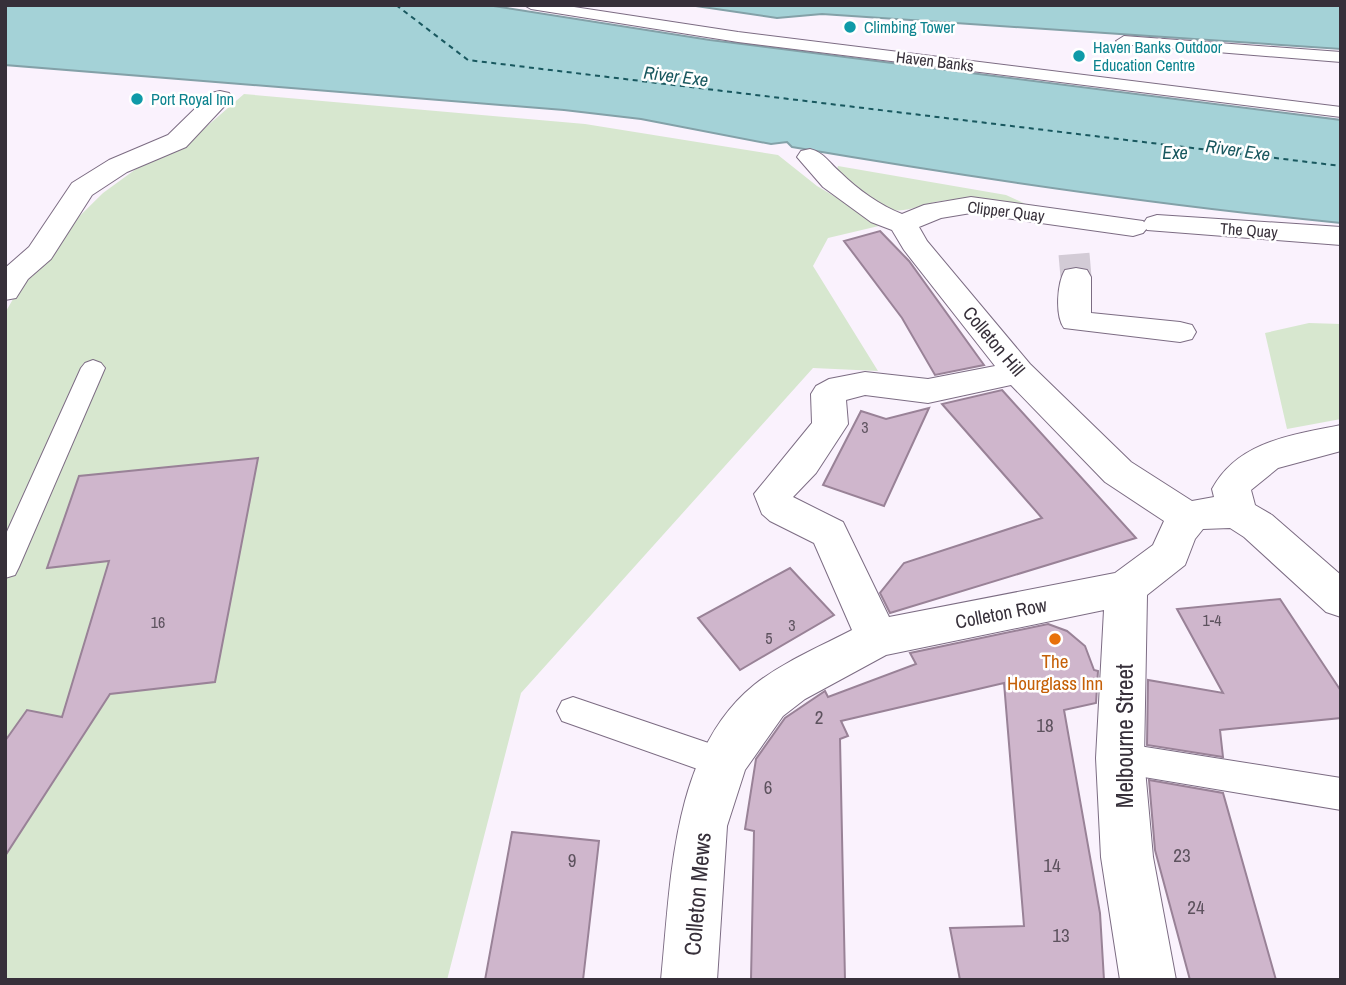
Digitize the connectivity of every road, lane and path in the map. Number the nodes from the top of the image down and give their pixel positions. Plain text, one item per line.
1 (531, 5) edge
2 (1124, 41) dead end
3 (1341, 57) edge
4 (226, 93) dead end
5 (1341, 112) edge
6 (810, 157) dead end
7 (903, 224) junction
8 (1145, 226) joint
9 (1341, 236) edge
10 (1076, 277) tunnel mouth
11 (5, 291) edge
12 (1180, 332) dead end
13 (93, 368) dead end
14 (1018, 372) junction
15 (1341, 438) edge
16 (1238, 514) junction
17 (1189, 518) junction
18 (5, 567) edge
19 (1126, 588) junction
20 (1341, 600) edge
21 (877, 638) junction
22 (573, 711) dead end
23 (1120, 758) junction
24 (723, 763) junction
25 (1341, 794) edge
26 (689, 980) edge
27 (1148, 980) edge

1 - 5 lane, Haven Banks
2 - 3 lane
4 - 11 street
6 - 7 street
7 - 8 street, Clipper Quay
7 - 14 street, Colleton Hill
8 - 9 street, The Quay
10 - 12 street
13 - 18 lane
14 - 17 street, Colleton Hill
14 - 21 street
15 - 16 street
16 - 17 street
16 - 20 street
17 - 19 street
19 - 21 street, Colleton Row
19 - 23 street, Melbourne Street
21 - 24 street, Colleton Mews
22 - 24 lane
23 - 25 lane
23 - 27 street, Melbourne Street
24 - 26 street, Colleton Mews

